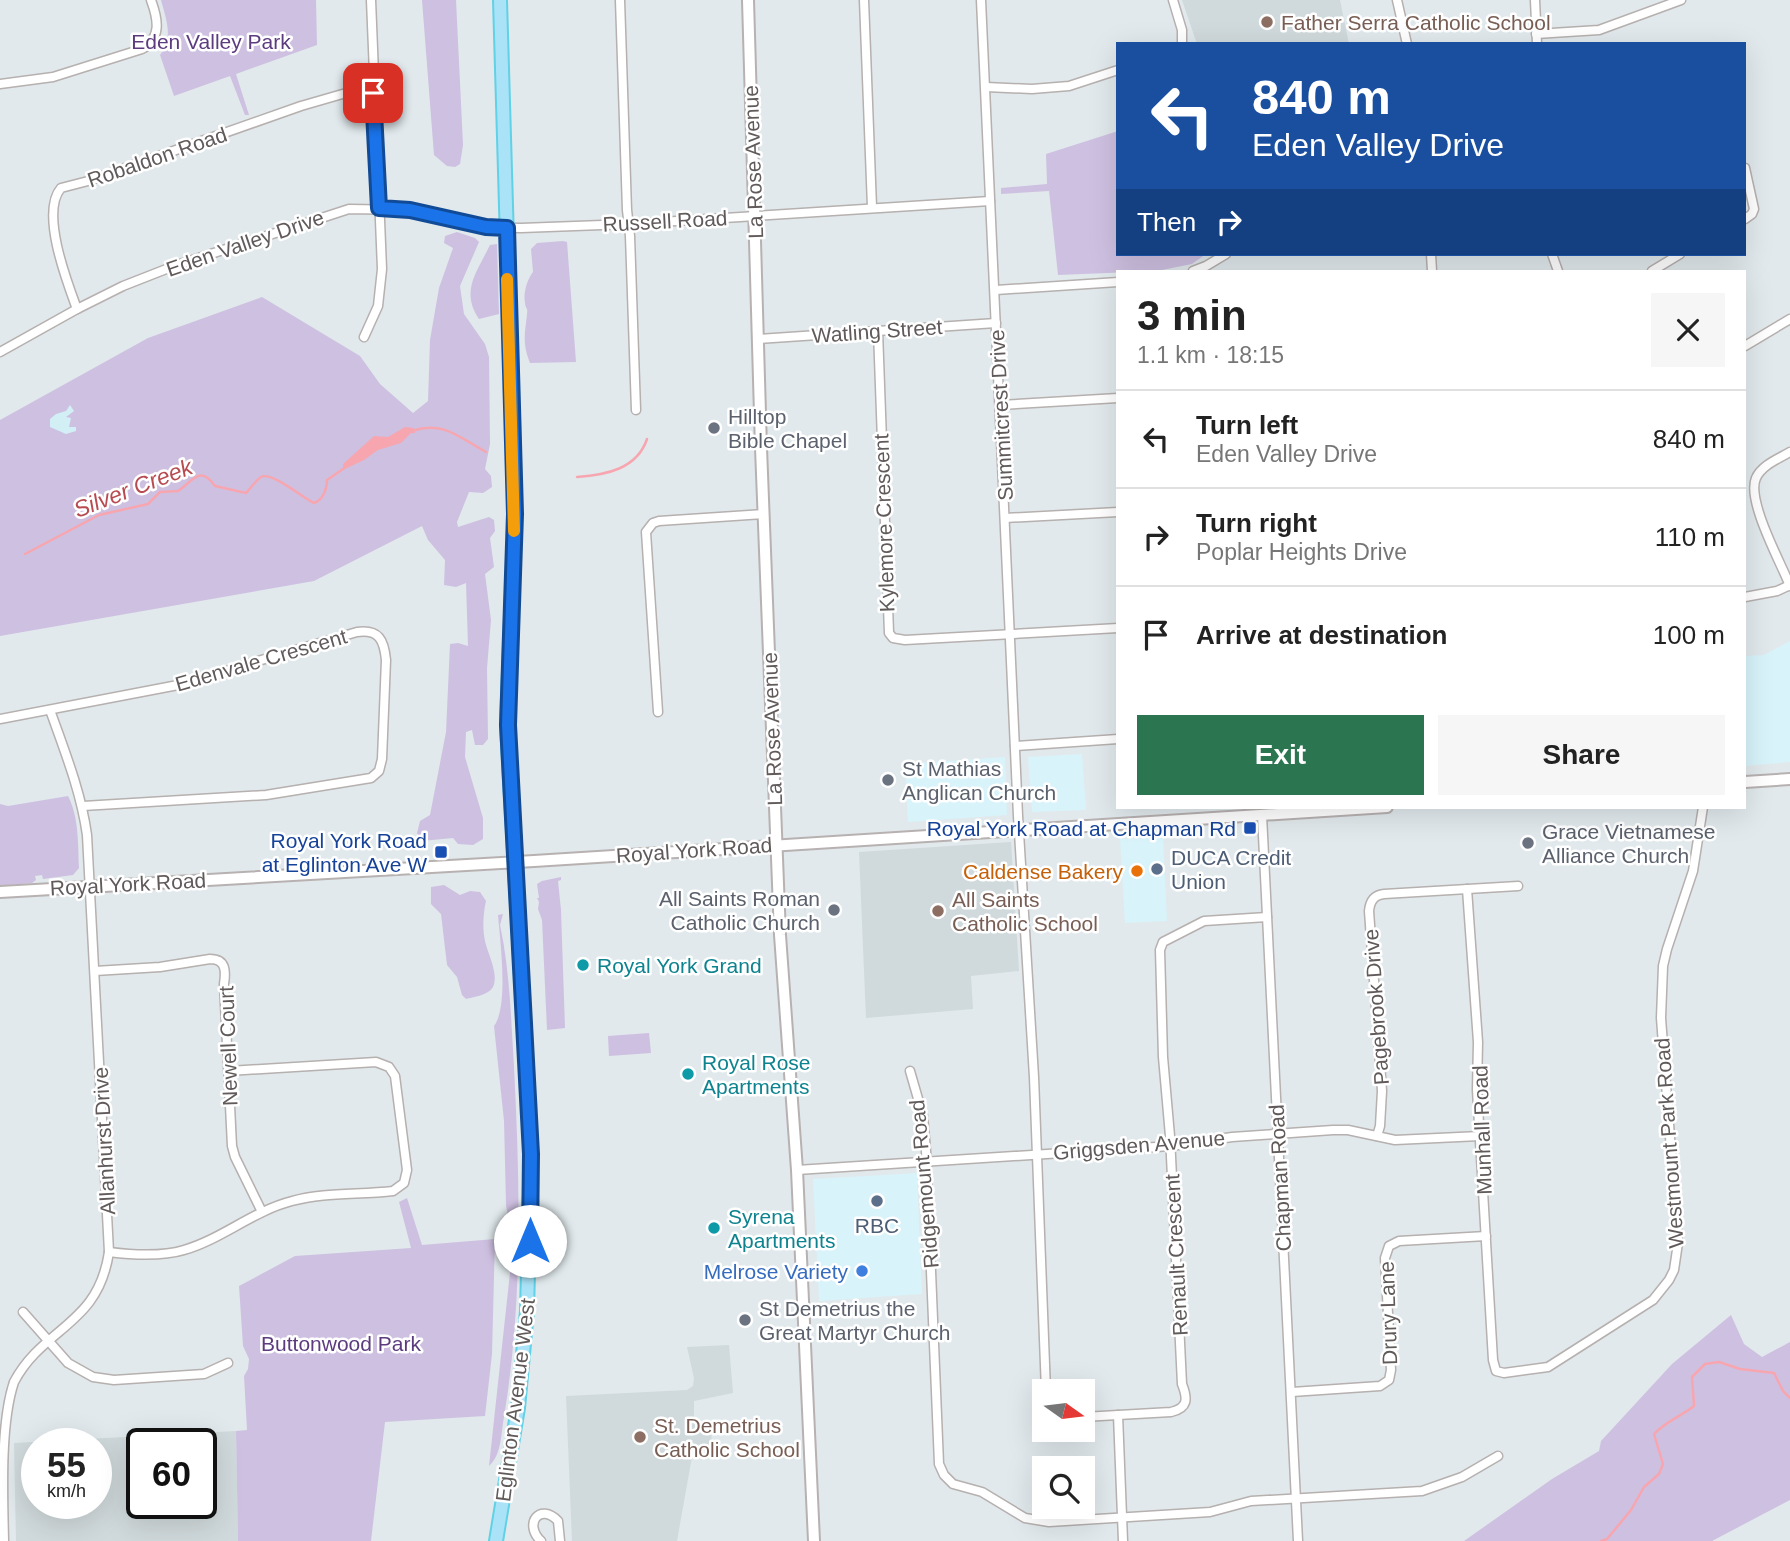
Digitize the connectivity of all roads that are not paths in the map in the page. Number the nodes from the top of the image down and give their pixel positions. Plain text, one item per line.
1 (151, 0) edge
2 (371, 0) edge
3 (500, 0) edge
4 (620, 0) edge
5 (748, 0) edge
6 (864, 0) edge
7 (981, 0) edge
8 (1173, 0) edge
9 (1397, 0) edge
10 (1535, 0) edge
11 (1681, 0) edge
12 (1536, 34) junction
13 (1182, 42) edge
14 (1407, 42) edge
15 (1537, 42) edge
16 (1116, 71) edge
17 (0, 84) edge
18 (986, 87) junction
19 (373, 93) junction
20 (1746, 173) edge
21 (990, 201) junction
22 (872, 207) junction
23 (379, 208) junction
24 (755, 215) junction
25 (1746, 218) edge
26 (629, 224) junction
27 (507, 228) junction
28 (1223, 256) edge
29 (1677, 256) edge
30 (1196, 270) edge
31 (1654, 270) edge
32 (1116, 282) edge
33 (996, 290) junction
34 (77, 309) junction
35 (1790, 319) edge
36 (996, 323) junction
37 (878, 331) junction
38 (364, 337) dead end
39 (758, 339) junction
40 (1746, 345) edge
41 (0, 352) edge
42 (1116, 398) edge
43 (1000, 405) junction
44 (636, 410) dead end
45 (1790, 452) edge
46 (1116, 512) edge
47 (764, 514) junction
48 (1005, 519) junction
49 (1790, 585) edge
50 (1746, 597) edge
51 (1116, 628) edge
52 (1011, 634) junction
53 (50, 710) junction
54 (658, 712) dead end
55 (0, 719) edge
56 (1116, 739) edge
57 (1015, 746) junction
58 (1790, 779) edge
59 (1746, 782) edge
60 (83, 806) junction
61 (1356, 809) edge
62 (1703, 809) edge
63 (1262, 815) junction
64 (1019, 830) junction
65 (777, 845) junction
66 (514, 862) junction
67 (90, 886) junction
68 (1518, 886) dead end
69 (1467, 889) junction
70 (0, 892) edge
71 (1267, 917) junction
72 (95, 971) junction
73 (229, 1071) junction
74 (910, 1071) dead end
75 (1279, 1133) junction
76 (1377, 1136) junction
77 (1480, 1136) junction
78 (1171, 1146) junction
79 (1035, 1154) junction
80 (927, 1161) junction
81 (797, 1170) junction
82 (262, 1212) junction
83 (1486, 1236) junction
84 (109, 1252) junction
85 (23, 1312) dead end
86 (48, 1341) junction
87 (228, 1363) dead end
88 (1496, 1371) joint
89 (1045, 1379) edge
90 (1292, 1392) junction
91 (1118, 1415) junction
92 (1096, 1416) edge
93 (1498, 1456) dead end
94 (2, 1498) edge
95 (1296, 1499) junction
96 (1122, 1517) junction
97 (4, 1541) edge
98 (496, 1541) edge
99 (541, 1541) edge
100 (559, 1541) edge
101 (814, 1541) edge
102 (1124, 1541) edge
103 (1298, 1541) edge

1 - 17 street
2 - 19 street
3 - 27 main road, Eglinton Avenue West
4 - 26 street
5 - 24 street, La Rose Avenue
6 - 22 street
7 - 18 street, Summitcrest Drive
8 - 13 street
9 - 14 street
10 - 12 street
11 - 12 street
12 - 15 street
16 - 18 street
18 - 21 street, Summitcrest Drive
19 - 23 street
19 - 34 street, Robaldon Road
20 - 25 street
21 - 22 street, Russell Road
21 - 33 street, Summitcrest Drive
22 - 24 street, Russell Road
23 - 27 street, Eden Valley Drive
23 - 34 street, Eden Valley Drive
23 - 38 street
24 - 26 street, Russell Road
24 - 39 street, La Rose Avenue
26 - 27 street, Russell Road
26 - 44 street
27 - 66 main road, Eglinton Avenue West
28 - 30 street
29 - 31 street
32 - 33 street
33 - 36 street, Summitcrest Drive
34 - 41 street, Eden Valley Drive
35 - 40 street
36 - 37 street, Watling Street
36 - 43 street, Summitcrest Drive
37 - 39 street, Watling Street
37 - 52 street, Kylemore Crescent
39 - 47 street, La Rose Avenue
42 - 43 street
43 - 48 street, Summitcrest Drive
45 - 49 street
46 - 48 street
47 - 54 street
47 - 65 street, La Rose Avenue
48 - 52 street, Summitcrest Drive
49 - 50 street
51 - 52 street
52 - 57 street, Summitcrest Drive
53 - 55 street, Edenvale Crescent
53 - 60 street, Allanhurst Drive
53 - 60 street, Edenvale Crescent
56 - 57 street
57 - 64 street, Summitcrest Drive
58 - 59 street
60 - 67 street, Allanhurst Drive
61 - 63 street, Royal York Road
62 - 88 street, Westmount Park Road
63 - 64 street, Royal York Road
63 - 71 street, Chapman Road
64 - 65 street, Royal York Road
64 - 79 street
65 - 66 street, Royal York Road
65 - 81 street, La Rose Avenue
66 - 67 street, Royal York Road
66 - 98 main road, Eglinton Avenue West
67 - 70 street, Royal York Road
67 - 72 street, Allanhurst Drive
68 - 69 street, Pagebrook Drive
69 - 76 street, Pagebrook Drive
69 - 77 street, Munhall Road
71 - 75 street, Chapman Road
71 - 78 street, Renault Crescent
72 - 73 street, Newell Court
72 - 84 street, Allanhurst Drive
73 - 82 street, Newell Court
73 - 82 street
74 - 80 street, Ridgemount Road
75 - 76 street, Griggsden Avenue
75 - 78 street, Griggsden Avenue
75 - 90 street, Chapman Road
76 - 77 street, Griggsden Avenue
77 - 83 street, Munhall Road
78 - 79 street, Griggsden Avenue
78 - 91 street, Renault Crescent
79 - 80 street, Griggsden Avenue
79 - 89 street
80 - 81 street, Griggsden Avenue
80 - 96 street, Ridgemount Road
81 - 101 street, La Rose Avenue
82 - 84 street
83 - 88 street, Munhall Road
83 - 90 street, Drury Lane
84 - 86 street, Allanhurst Drive
85 - 86 street
86 - 87 street
86 - 94 street, Allanhurst Drive
90 - 95 street, Chapman Road
91 - 92 street, Renault Crescent
91 - 96 street
93 - 95 street, Ridgemount Road
94 - 97 street, Allanhurst Drive
95 - 96 street, Ridgemount Road
95 - 103 street, Chapman Road
96 - 102 street
99 - 100 street

